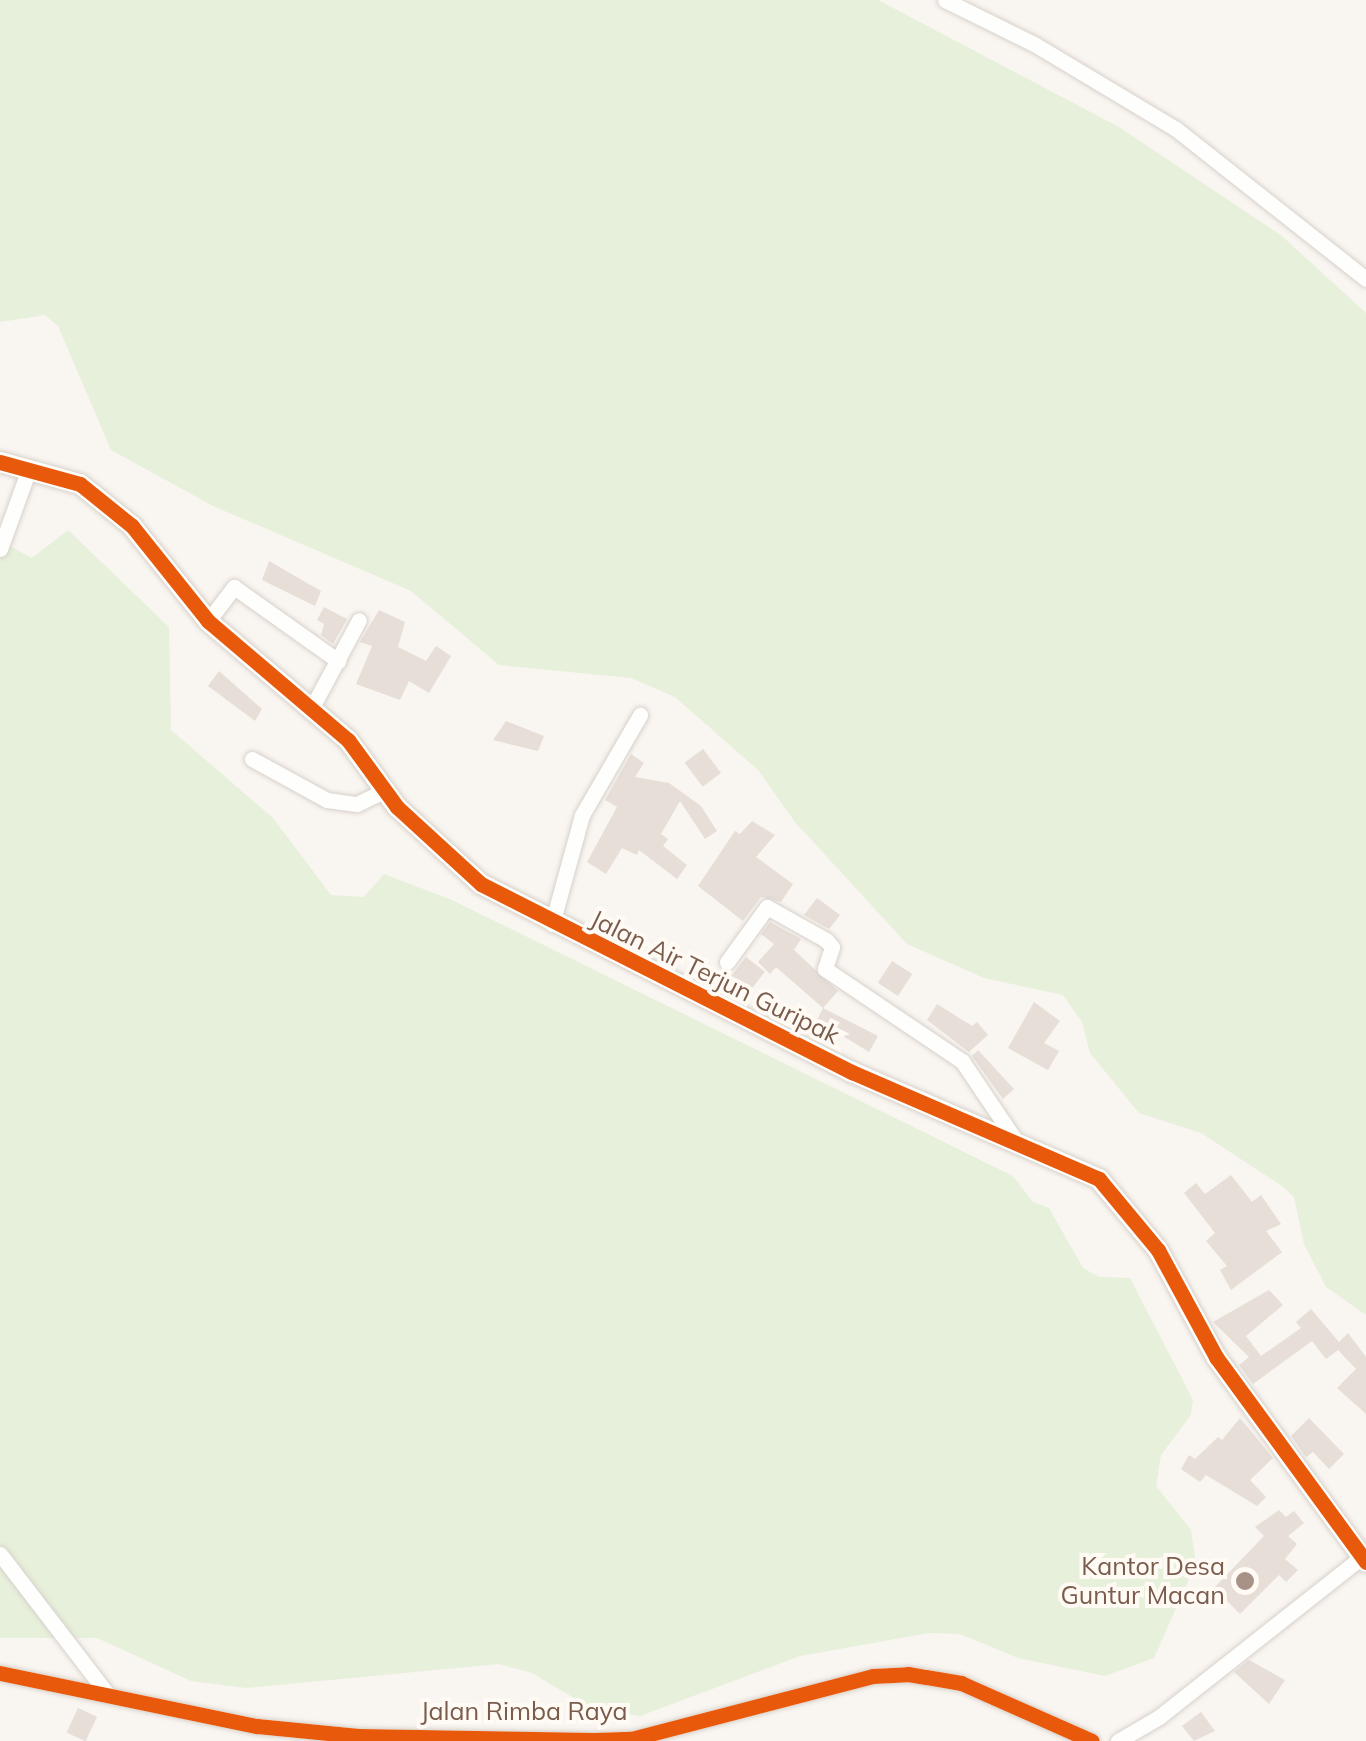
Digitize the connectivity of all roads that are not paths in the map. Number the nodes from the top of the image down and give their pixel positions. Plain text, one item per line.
1 (945, 0) edge
2 (1366, 279) edge
3 (0, 462) edge
4 (29, 469) junction
5 (0, 549) edge
6 (358, 620) dead end
7 (208, 621) junction
8 (338, 661) junction
9 (310, 711) junction
10 (640, 715) dead end
11 (252, 760) dead end
12 (384, 791) junction
13 (552, 924) junction
14 (727, 962) dead end
15 (1020, 1147) junction
16 (0, 1554) edge
17 (1362, 1560) edge
18 (0, 1673) edge
19 (105, 1691) junction
20 (259, 1733) edge
21 (524, 1740) edge
22 (631, 1740) edge
23 (1092, 1741) edge
24 (1118, 1741) edge

1 - 2 street
3 - 4 street, Jalan Air Terjun Guripak
4 - 5 street
4 - 7 street, Jalan Air Terjun Guripak
6 - 8 street
7 - 8 street
7 - 9 street, Jalan Air Terjun Guripak
8 - 9 street
9 - 12 street, Jalan Air Terjun Guripak
10 - 13 street
11 - 12 street
12 - 13 street, Jalan Air Terjun Guripak
13 - 15 street, Jalan Air Terjun Guripak
14 - 15 street
15 - 17 street, Jalan Air Terjun Guripak
16 - 19 street
17 - 24 street
18 - 19 street, Jalan Rimba Raya
19 - 20 street, Jalan Rimba Raya
20 - 21 street, Jalan Rimba Raya
21 - 22 street, Jalan Rimba Raya
22 - 23 street, Jalan Rimba Raya

